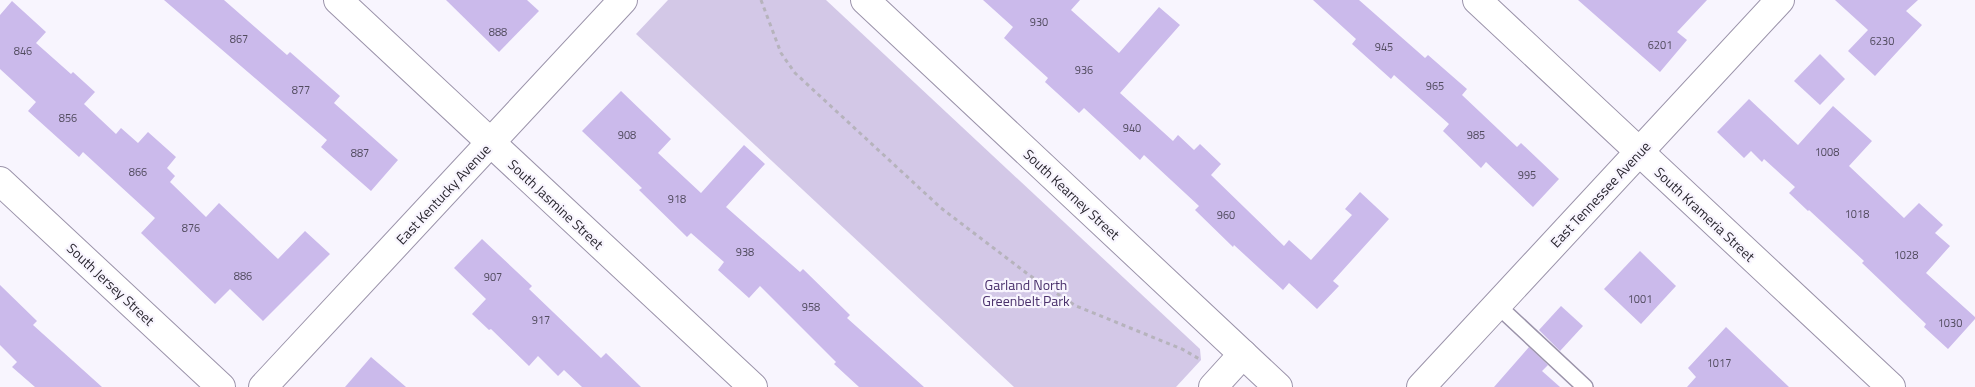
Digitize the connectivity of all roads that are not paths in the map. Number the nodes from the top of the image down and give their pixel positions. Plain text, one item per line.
1 (338, 0) edge
2 (623, 0) edge
3 (865, 0) edge
4 (1477, 0) edge
5 (1780, 0) edge
6 (491, 143) junction
7 (1639, 152) junction
8 (0, 181) edge
9 (1497, 305) junction
10 (1243, 354) junction
11 (1217, 382) edge
12 (221, 387) edge
13 (263, 387) edge
14 (753, 387) edge
15 (1278, 387) edge
16 (1421, 387) edge
17 (1585, 387) edge
18 (1891, 387) edge

1 - 6 street, South Jasmine Street
2 - 6 street, East Kentucky Avenue
3 - 10 street, South Kearney Street
4 - 7 street, South Krameria Street
5 - 7 street, East Tennessee Avenue
6 - 13 street, East Kentucky Avenue
6 - 14 street, South Jasmine Street
7 - 9 street, East Tennessee Avenue
7 - 18 street, South Krameria Street
8 - 12 street, South Jersey Street
9 - 16 street, East Tennessee Avenue
9 - 17 lane
10 - 11 street
10 - 15 street, South Kearney Street

